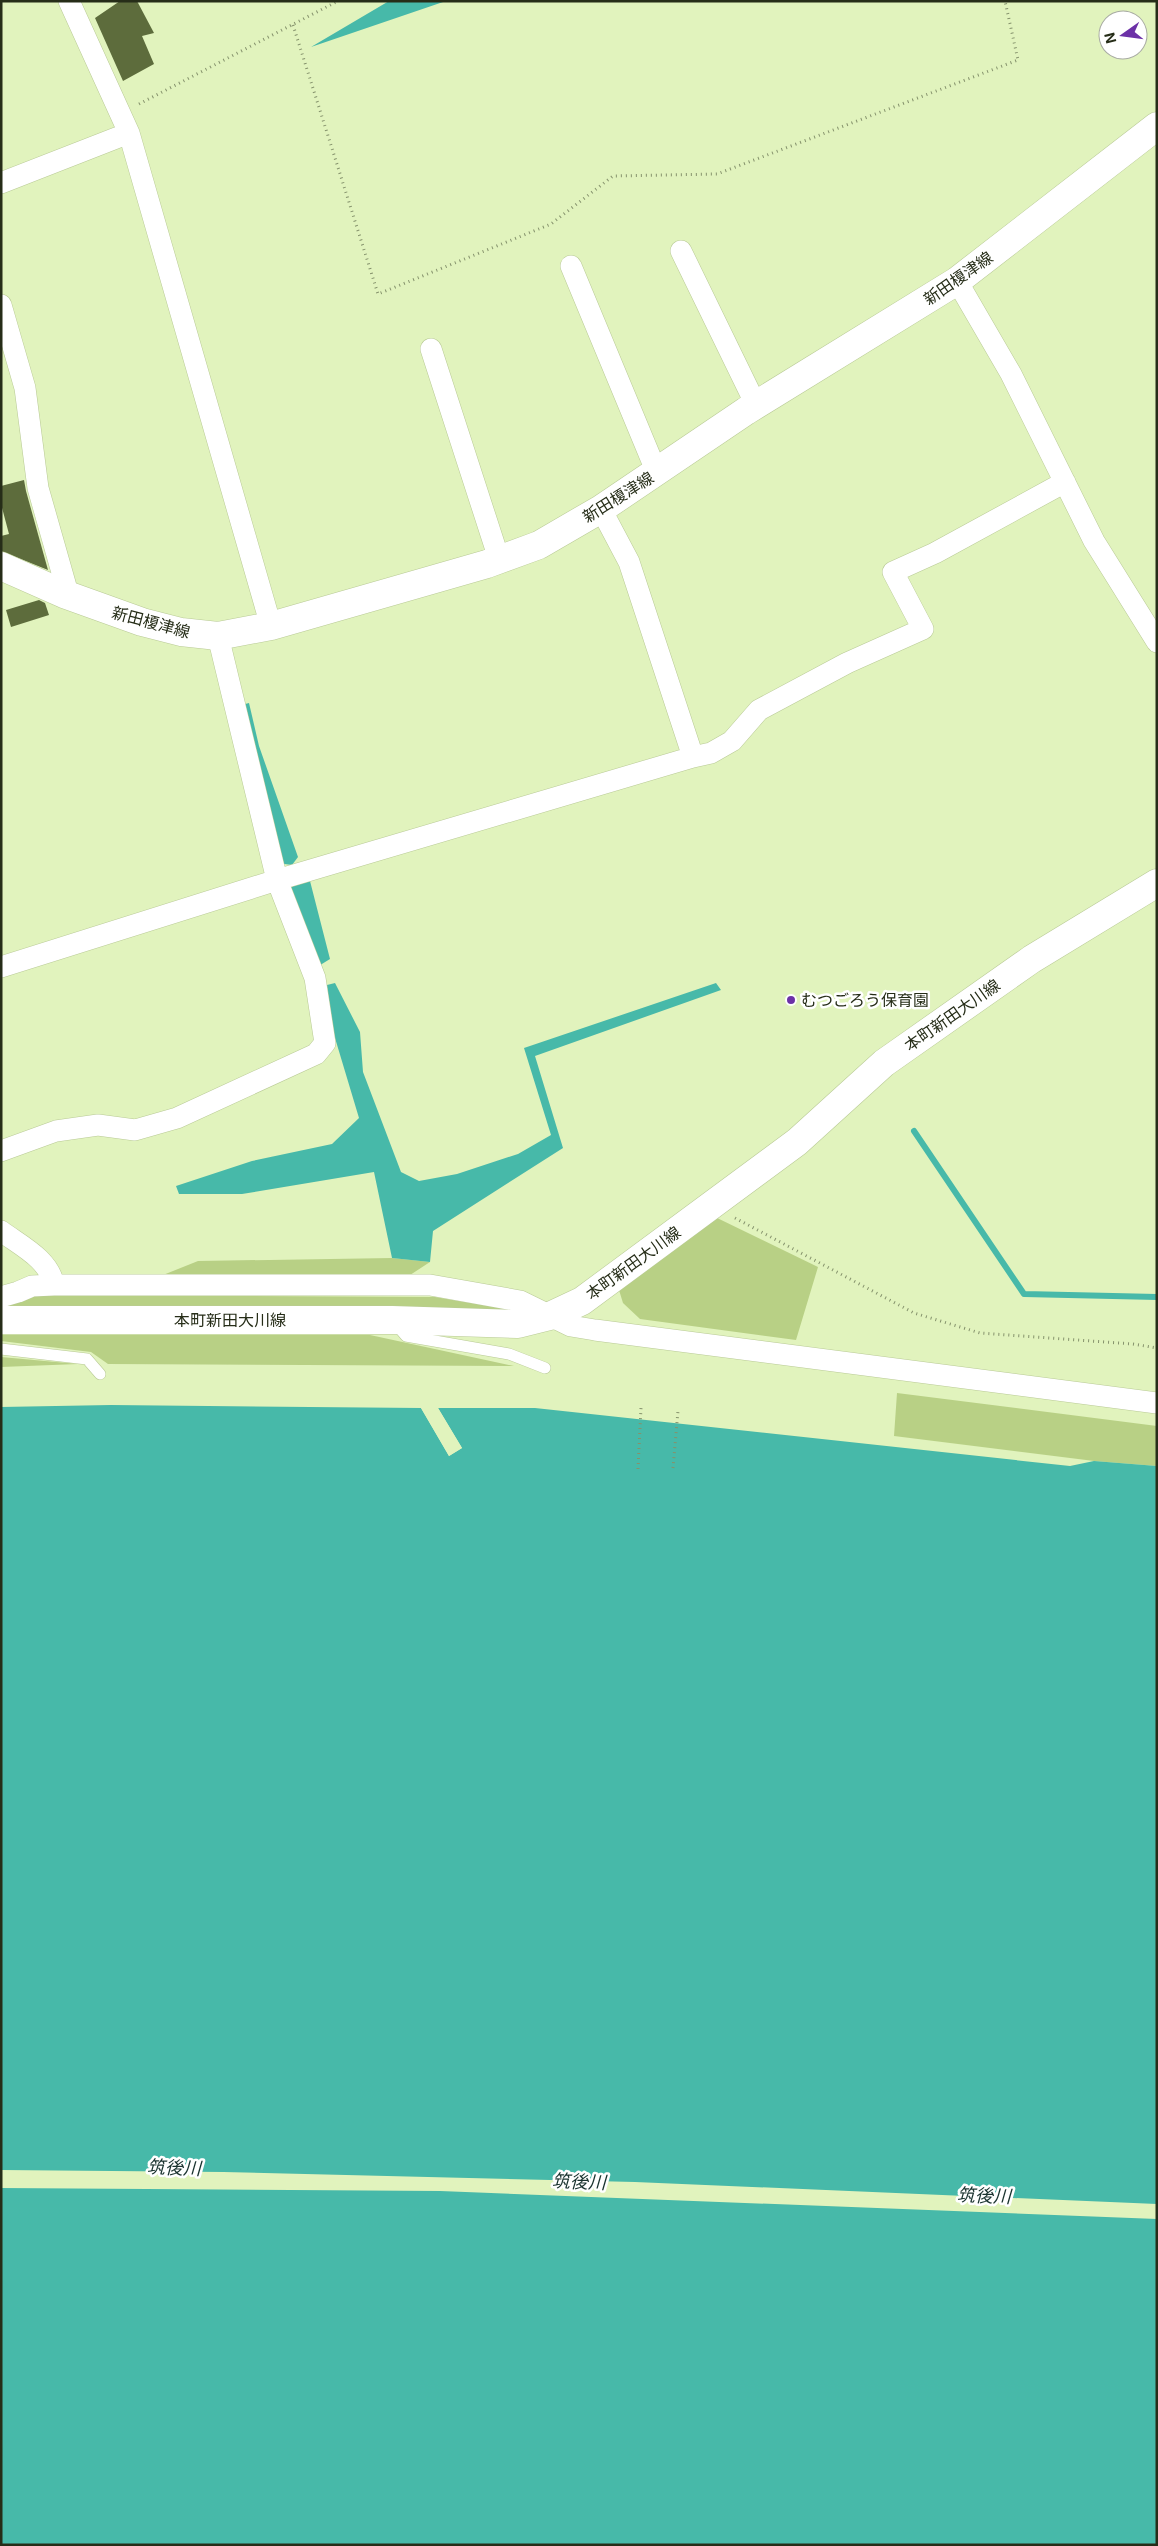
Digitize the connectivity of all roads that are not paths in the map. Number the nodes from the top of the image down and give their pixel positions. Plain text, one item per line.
1 (70, 1) edge
2 (1157, 126) edge
3 (129, 133) junction
4 (1, 183) edge
5 (681, 251) dead end
6 (570, 266) dead end
7 (957, 281) junction
8 (1, 305) edge
9 (431, 349) dead end
10 (756, 405) junction
11 (657, 473) junction
12 (1065, 482) junction
13 (602, 508) junction
14 (498, 559) junction
15 (1, 566) edge
16 (69, 597) junction
17 (271, 626) junction
18 (218, 636) junction
19 (1157, 642) edge
20 (693, 757) junction
21 (277, 880) junction
22 (1157, 883) edge
23 (1, 967) edge
24 (1, 1151) edge
25 (1, 1231) edge
26 (1, 1281) edge
27 (54, 1285) junction
28 (32, 1286) junction
29 (1, 1297) edge
30 (550, 1316) junction
31 (1, 1320) edge
32 (392, 1320) junction
33 (1, 1349) edge
34 (545, 1368) dead end
35 (100, 1374) dead end
36 (1157, 1403) edge

1 - 3 street
2 - 7 main road, 新田榎津線
3 - 4 street
3 - 17 street
5 - 10 street
6 - 11 street
7 - 10 main road, 新田榎津線
7 - 12 street
8 - 16 street
9 - 14 street
10 - 11 main road, 新田榎津線
11 - 13 main road, 新田榎津線
12 - 19 street
12 - 20 street
13 - 14 main road, 新田榎津線
13 - 20 street
14 - 17 main road, 新田榎津線
15 - 16 main road, 新田榎津線
16 - 18 main road, 新田榎津線
17 - 18 main road, 新田榎津線
18 - 21 street
20 - 21 street
21 - 23 street
21 - 24 street
22 - 30 main road, 本町新田大川線
25 - 27 street
26 - 28 street
27 - 28 street
27 - 30 street
28 - 29 street
30 - 32 main road, 本町新田大川線
30 - 36 street
31 - 32 main road, 本町新田大川線
32 - 34 lane
33 - 35 lane

